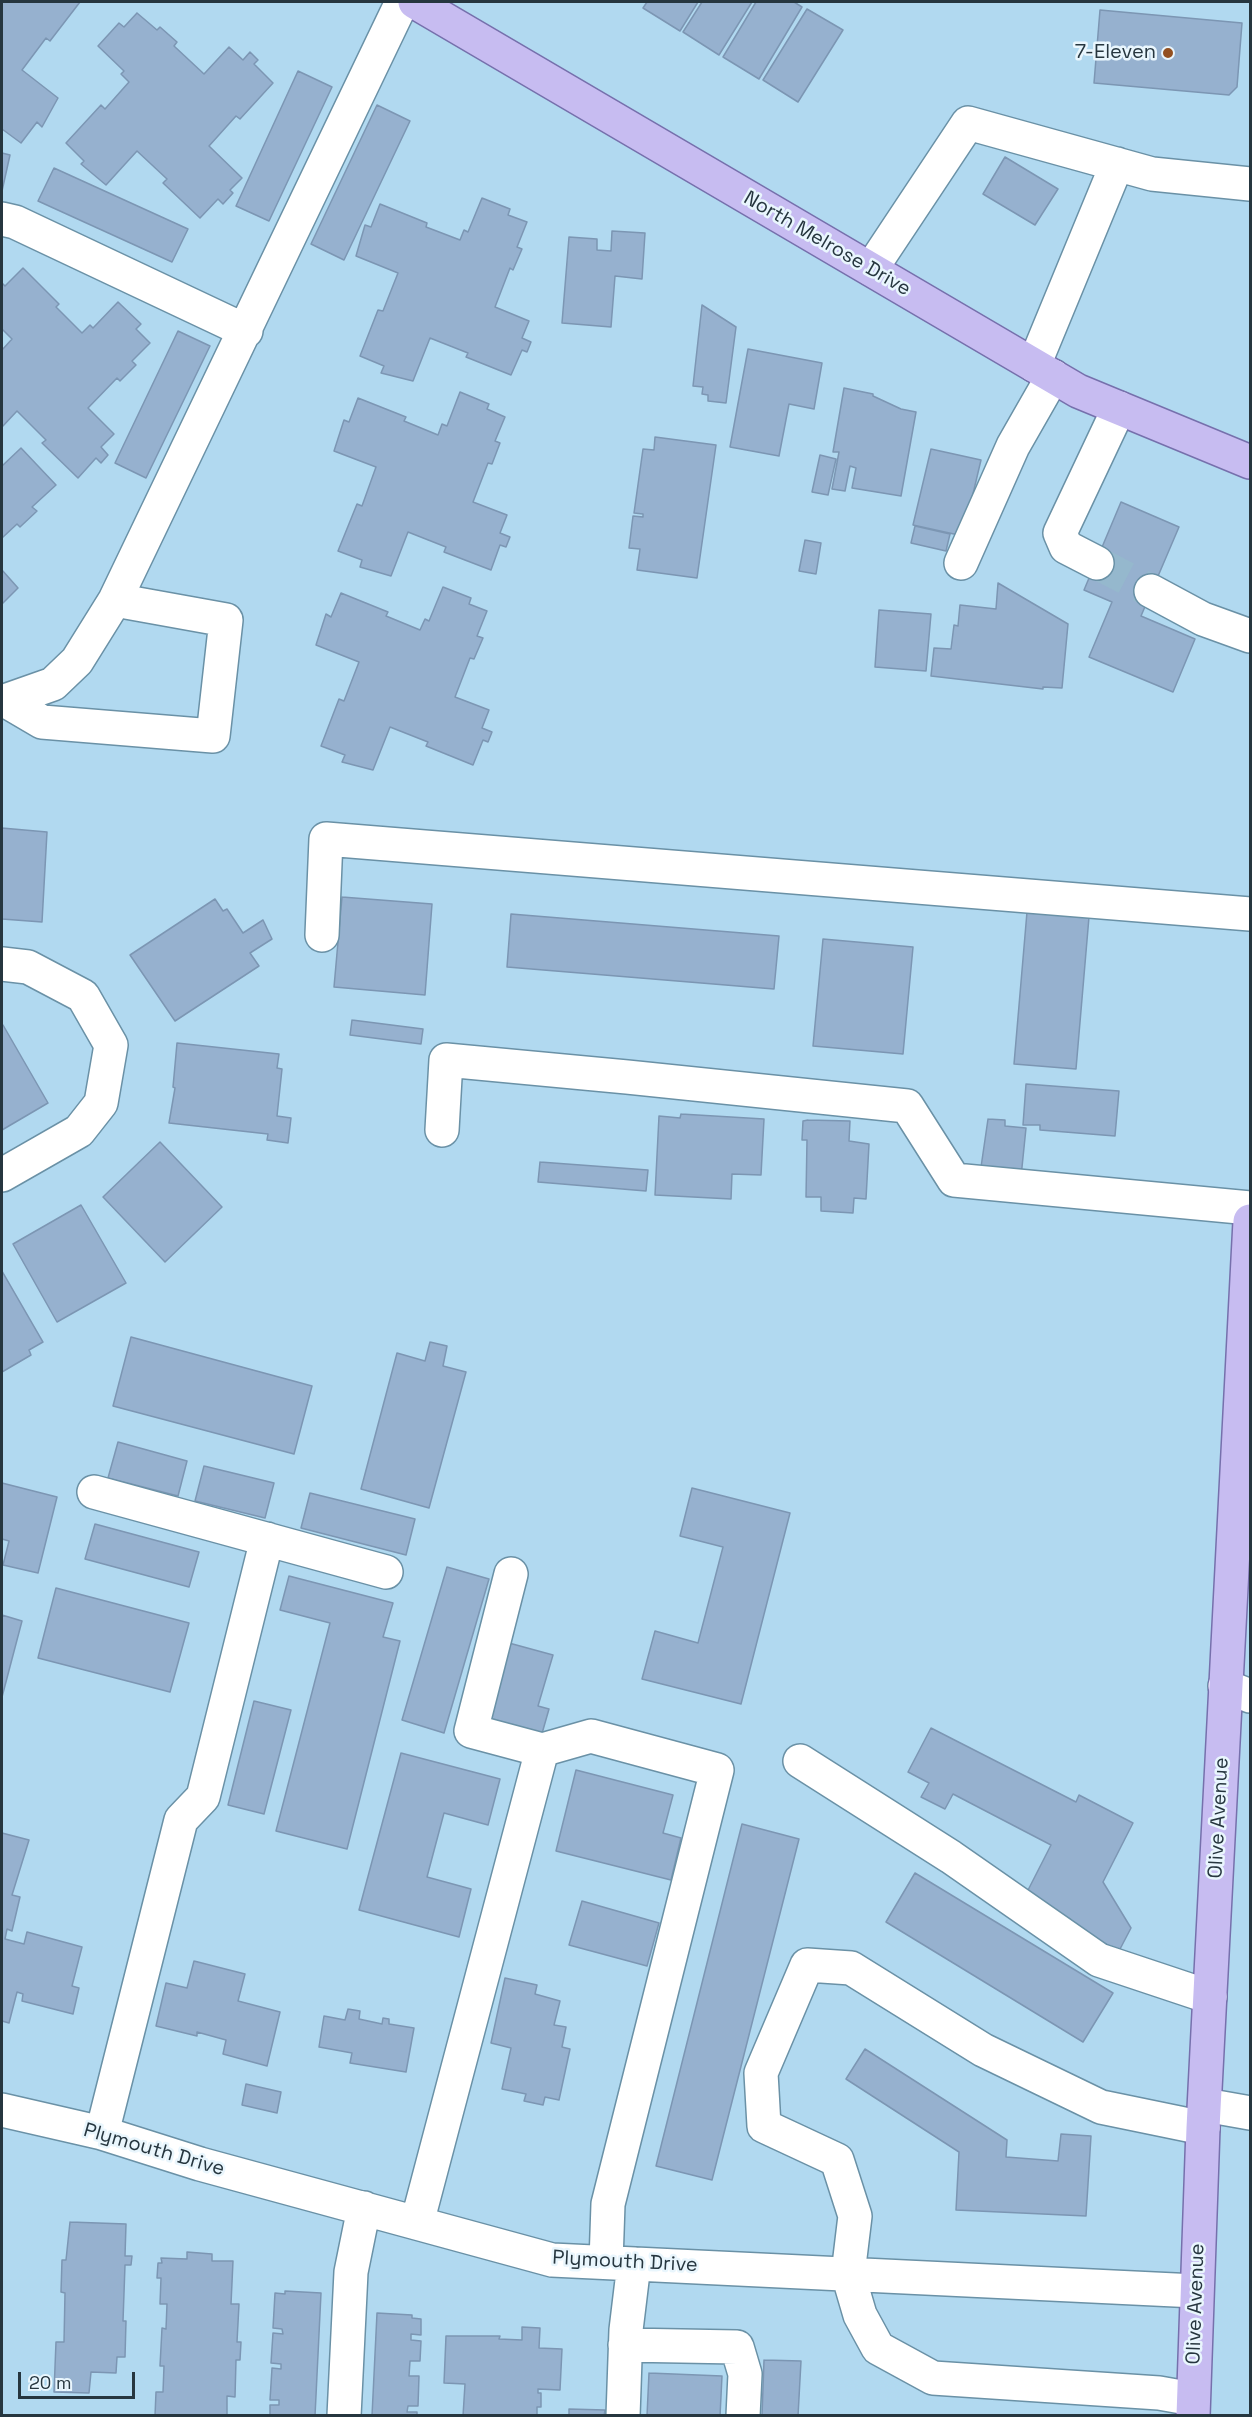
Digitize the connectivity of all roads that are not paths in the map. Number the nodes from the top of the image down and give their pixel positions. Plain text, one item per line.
1 (402, 2) edge
2 (416, 2) edge
3 (1117, 164) junction
4 (1251, 184) edge
5 (2, 219) edge
6 (871, 269) junction
7 (246, 331) junction
8 (1043, 371) junction
9 (1119, 408) junction
10 (1251, 462) edge
11 (961, 563) dead end
12 (1097, 563) tunnel mouth
13 (1151, 591) tunnel mouth
14 (115, 600) junction
15 (1251, 636) edge
16 (4, 702) edge
17 (1251, 914) edge
18 (322, 935) dead end
19 (2, 964) edge
20 (442, 1130) dead end
21 (2, 1175) edge
22 (1251, 1208) edge
23 (1251, 1221) edge
24 (1249, 1298) edge
25 (94, 1492) dead end
26 (267, 1539) junction
27 (386, 1572) dead end
28 (511, 1574) dead end
29 (1238, 1691) edge
30 (542, 1750) junction
31 (800, 1761) dead end
32 (1210, 1997) junction
33 (2, 2110) edge
34 (1251, 2113) edge
35 (1204, 2117) junction
36 (102, 2133) junction
37 (363, 2208) junction
38 (417, 2223) junction
39 (620, 2263) junction
40 (848, 2274) junction
41 (1196, 2291) junction
42 (625, 2345) junction
43 (1193, 2407) edge
44 (344, 2415) edge
45 (622, 2415) edge
46 (743, 2415) edge

1 - 7 street
2 - 6 main road, North Melrose Drive
3 - 4 street
3 - 6 street
3 - 8 street
5 - 7 street
6 - 8 main road, North Melrose Drive
7 - 14 street
8 - 9 main road, North Melrose Drive
8 - 11 street
9 - 10 main road, North Melrose Drive
9 - 12 street
13 - 15 street
14 - 16 street
14 - 16 street
17 - 18 street
19 - 21 street
20 - 22 street
23 - 24 main road, Olive Avenue
24 - 29 main road, Olive Avenue
25 - 26 street
26 - 27 street
26 - 36 street
28 - 30 street
29 - 32 main road, Olive Avenue
30 - 38 street
30 - 39 street
31 - 32 street
32 - 35 main road, Olive Avenue
33 - 36 street, Plymouth Drive
34 - 35 street
35 - 40 street
35 - 41 main road, Olive Avenue
36 - 37 street, Plymouth Drive
37 - 38 street, Plymouth Drive
37 - 44 street
38 - 39 street, Plymouth Drive
39 - 40 street, Plymouth Drive
39 - 42 street
40 - 41 street, Plymouth Drive
40 - 43 street
41 - 43 main road, Olive Avenue
42 - 45 street
42 - 46 street

